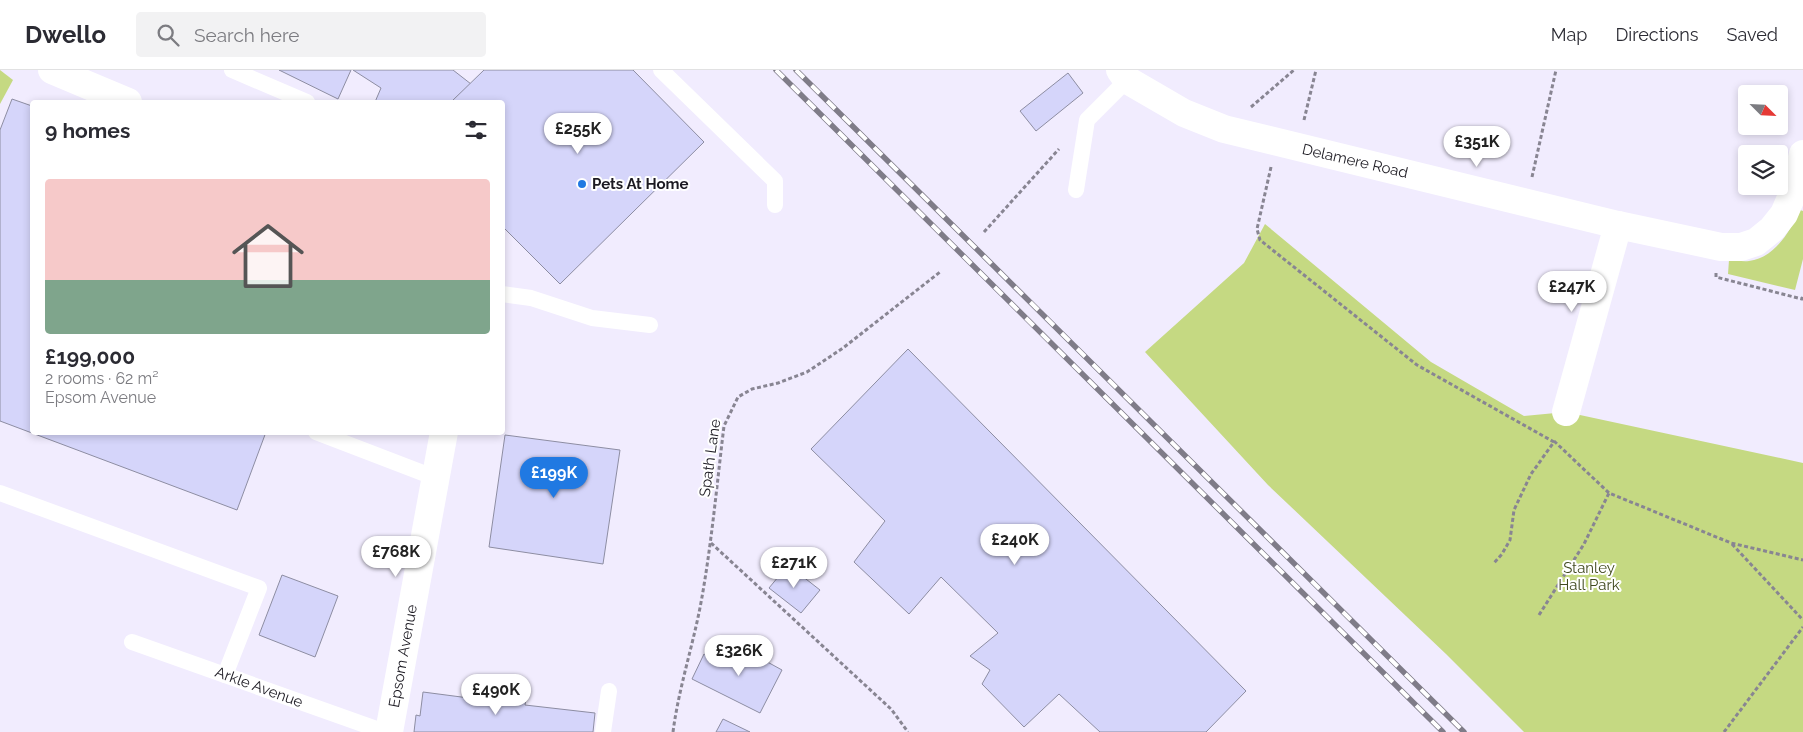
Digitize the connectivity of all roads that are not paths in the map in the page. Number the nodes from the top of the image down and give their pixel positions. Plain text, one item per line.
1 (52, 70) edge
2 (232, 70) edge
3 (661, 70) edge
4 (1124, 75) edge
5 (85, 76) edge
6 (120, 100) edge
7 (302, 100) edge
8 (1803, 154) edge
9 (1076, 190) dead end
10 (1798, 195) edge
11 (775, 205) dead end
12 (1618, 225) junction
13 (505, 294) edge
14 (650, 325) dead end
15 (1566, 412) road end
16 (324, 435) edge
17 (443, 435) edge
18 (436, 478) junction
19 (0, 494) edge
20 (132, 642) dead end
21 (225, 675) junction
22 (609, 691) dead end
23 (385, 732) edge
24 (389, 732) edge
25 (603, 732) edge

1 - 5 street
2 - 7 lane
3 - 11 lane
4 - 9 lane
4 - 12 street, Delamere Road
5 - 6 street
8 - 10 street, Delamere Road
10 - 12 street, Delamere Road
12 - 15 street
13 - 14 lane
16 - 18 lane
17 - 18 street, Epsom Avenue
18 - 24 street, Epsom Avenue
19 - 21 lane
20 - 21 lane, Arkle Avenue
21 - 23 lane, Arkle Avenue
22 - 25 lane

